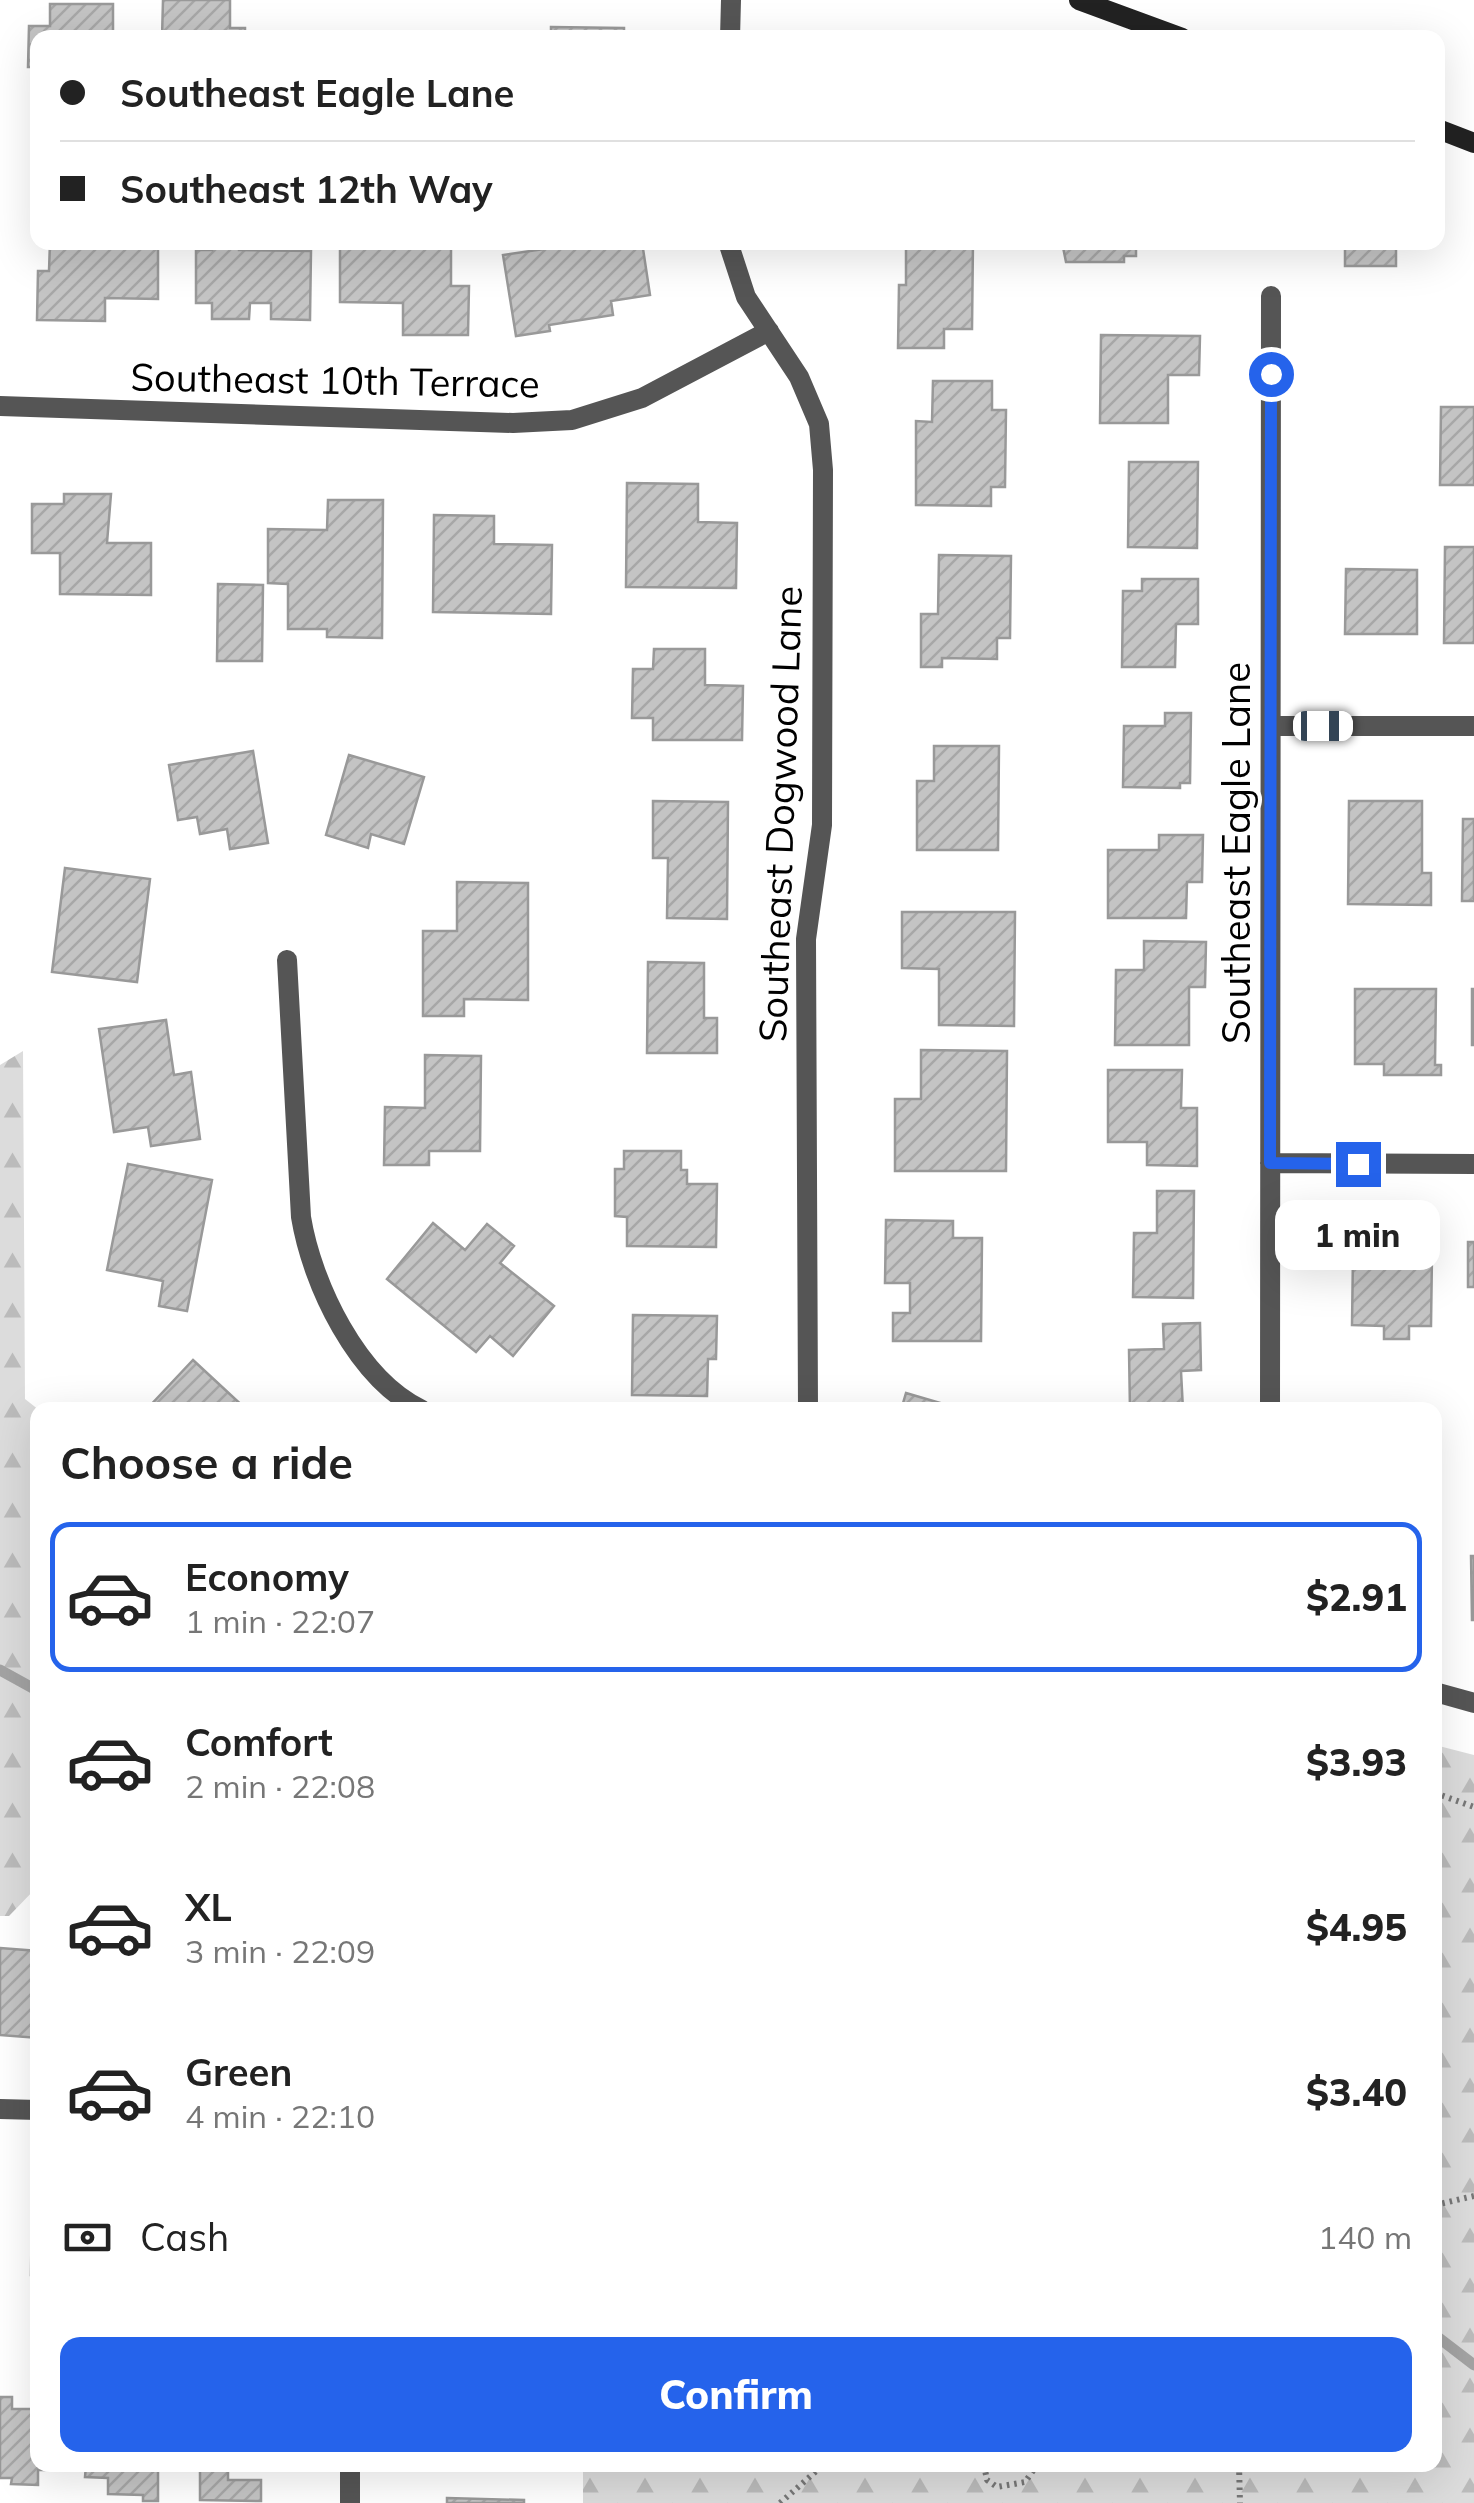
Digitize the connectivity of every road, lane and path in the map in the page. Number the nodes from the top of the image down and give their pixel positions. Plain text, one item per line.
1 (731, 0) edge
2 (1080, 0) edge
3 (730, 30) edge
4 (1161, 30) edge
5 (1445, 132) edge
6 (1474, 142) edge
7 (731, 250) edge
8 (1271, 296) dead end
9 (768, 331) junction
10 (0, 406) edge
11 (1271, 726) junction
12 (1474, 726) edge
13 (287, 960) dead end
14 (1270, 1163) junction
15 (1474, 1164) edge
16 (406, 1402) edge
17 (808, 1402) edge
18 (1270, 1402) edge
19 (1442, 1694) edge
20 (1474, 1703) edge
21 (1442, 1795) edge
22 (1474, 1807) edge
23 (0, 2109) edge
24 (30, 2110) edge
25 (1474, 2196) edge
26 (1442, 2203) edge
27 (350, 2472) edge
28 (815, 2472) edge
29 (985, 2472) edge
30 (1032, 2472) edge
31 (1238, 2472) edge
32 (350, 2503) edge
33 (780, 2503) edge
34 (1240, 2503) edge

1 - 3 street
2 - 4 main road
5 - 6 main road
7 - 9 street, Southeast Dogwood Lane
8 - 11 street, Southeast Eagle Lane
9 - 10 street, Southeast 10th Terrace
9 - 17 street, Southeast Dogwood Lane
11 - 12 street
11 - 14 street, Southeast Eagle Lane
13 - 16 street
14 - 15 street
14 - 18 street, Southeast Eagle Lane
19 - 20 street
21 - 22 path
23 - 24 street
25 - 26 path
27 - 32 street
28 - 33 path
29 - 30 path
31 - 34 path

